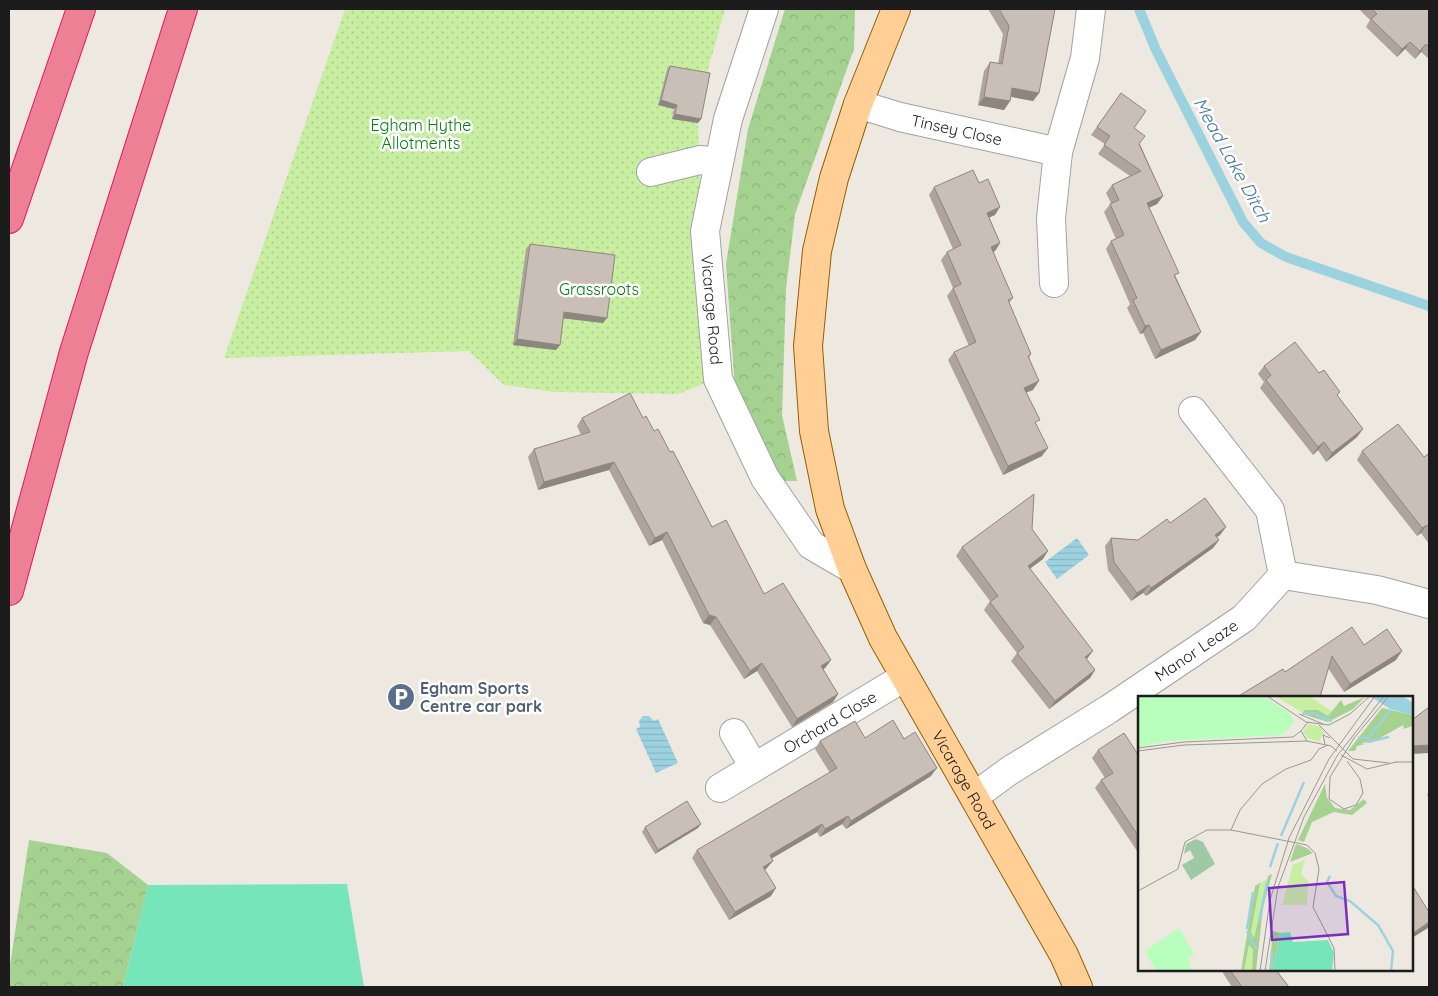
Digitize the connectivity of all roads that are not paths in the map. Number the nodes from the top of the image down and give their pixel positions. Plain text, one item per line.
1 (81, 9) edge
2 (182, 9) edge
3 (764, 9) edge
4 (896, 9) edge
5 (1091, 9) edge
6 (858, 104) junction
7 (1058, 152) junction
8 (719, 162) junction
9 (651, 172) dead end
10 (9, 219) edge
11 (1054, 283) dead end
12 (1193, 411) dead end
13 (852, 569) junction
14 (1283, 575) junction
15 (9, 591) edge
16 (1429, 604) edge
17 (903, 678) junction
18 (734, 733) dead end
19 (754, 767) junction
20 (720, 788) dead end
21 (975, 796) junction
22 (1078, 987) edge

1 - 10 highway
2 - 15 highway
3 - 8 street, Vicarage Road
4 - 6 main road, Vicarage Road
5 - 7 street
6 - 7 street, Tinsey Close
6 - 13 main road, Vicarage Road
7 - 11 street
8 - 9 street
8 - 13 street, Vicarage Road
12 - 14 street
13 - 17 main road, Vicarage Road
14 - 16 street
14 - 21 street, Manor Leaze
17 - 19 street, Orchard Close
17 - 21 main road, Vicarage Road
18 - 19 street
19 - 20 street, Orchard Close
21 - 22 main road, Vicarage Road

